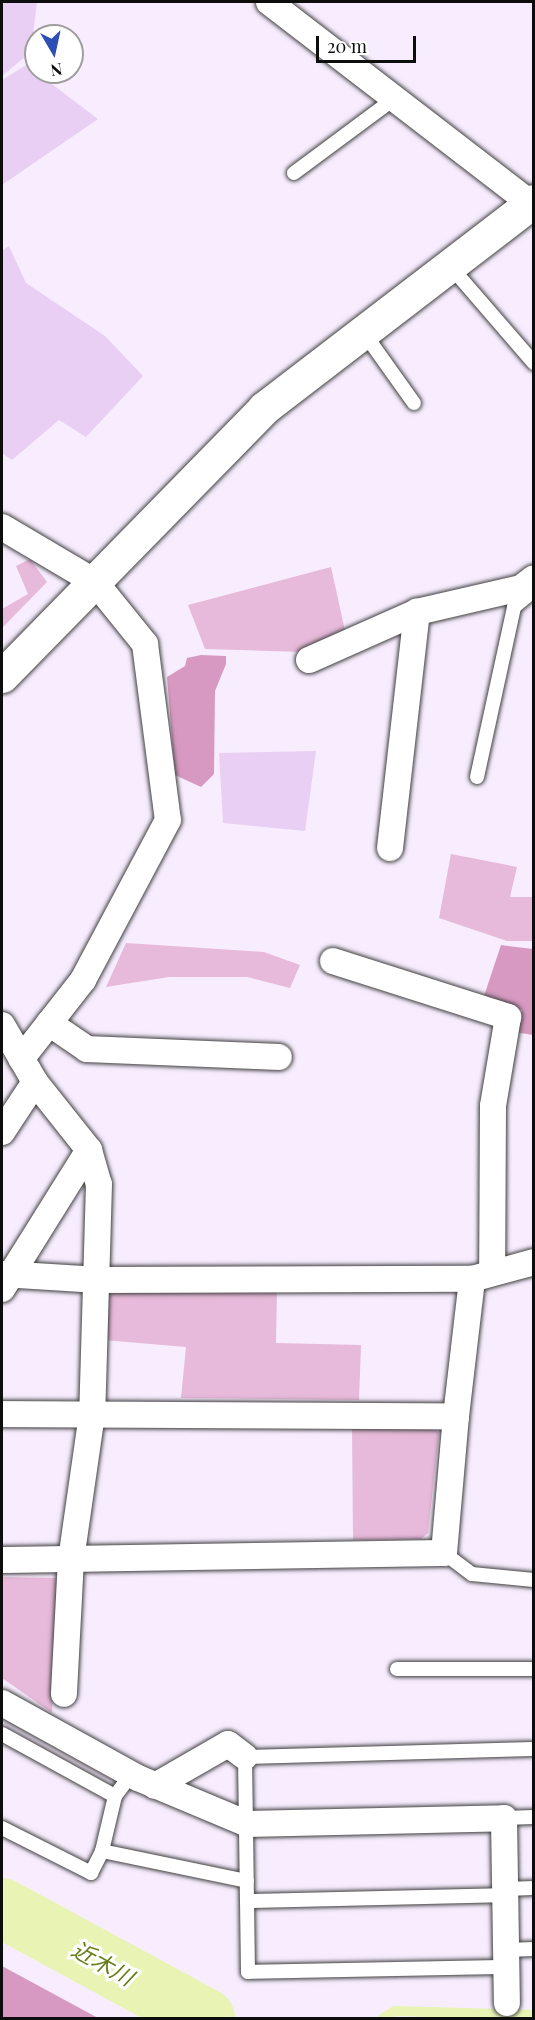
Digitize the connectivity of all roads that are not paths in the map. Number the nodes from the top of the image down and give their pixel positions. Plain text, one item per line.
1 (269, 2) edge
2 (395, 98) junction
3 (294, 173) dead end
4 (533, 204) edge
5 (451, 267) junction
6 (364, 333) junction
7 (534, 363) edge
8 (414, 403) dead end
9 (2, 527) edge
10 (95, 582) junction
11 (529, 592) edge
12 (417, 612) junction
13 (309, 660) dead end
14 (2, 676) edge
15 (477, 777) dead end
16 (390, 848) dead end
17 (333, 961) dead end
18 (49, 1023) junction
19 (2, 1024) edge
20 (279, 1057) dead end
21 (21, 1059) junction
22 (35, 1082) junction
23 (2, 1132) edge
24 (88, 1150) junction
25 (534, 1262) edge
26 (482, 1275) junction
27 (4, 1280) edge
28 (99, 1280) junction
29 (2, 1414) edge
30 (92, 1414) junction
31 (456, 1416) junction
32 (444, 1552) junction
33 (71, 1559) junction
34 (2, 1560) edge
35 (534, 1580) edge
36 (397, 1669) dead end
37 (534, 1669) edge
38 (64, 1694) dead end
39 (2, 1703) edge
40 (2, 1734) edge
41 (534, 1749) edge
42 (245, 1757) junction
43 (131, 1775) junction
44 (155, 1786) junction
45 (115, 1796) junction
46 (534, 1817) edge
47 (504, 1818) junction
48 (248, 1824) junction
49 (2, 1828) edge
50 (102, 1851) junction
51 (247, 1881) junction
52 (534, 1888) edge
53 (504, 1892) junction
54 (248, 1901) junction
55 (534, 1949) edge
56 (506, 1958) junction
57 (507, 2003) dead end

1 - 2 street
2 - 3 lane
2 - 4 street
4 - 5 street
5 - 6 street
5 - 7 lane
6 - 8 lane
6 - 10 street
9 - 10 street
10 - 14 street
10 - 18 street
11 - 12 street
11 - 15 lane
12 - 13 street
12 - 16 street
17 - 26 street
18 - 20 street
18 - 21 street
19 - 21 street
21 - 22 street
22 - 23 street
22 - 24 street
24 - 27 street
24 - 28 street
25 - 26 street
26 - 28 street
26 - 31 street
27 - 28 street
28 - 30 street
29 - 30 street
30 - 31 street
30 - 33 street
31 - 32 street
32 - 33 street
32 - 35 lane
33 - 34 street
33 - 38 street
36 - 37 lane
39 - 43 street
40 - 45 lane
41 - 42 lane
42 - 44 street
42 - 48 lane
43 - 44 street
43 - 45 lane
44 - 48 street
45 - 50 lane
46 - 47 lane
47 - 48 street
47 - 53 street
48 - 51 lane
49 - 50 lane
50 - 51 lane
51 - 54 lane
52 - 53 lane
53 - 54 lane
53 - 56 street
54 - 56 lane
55 - 56 lane
56 - 57 street

